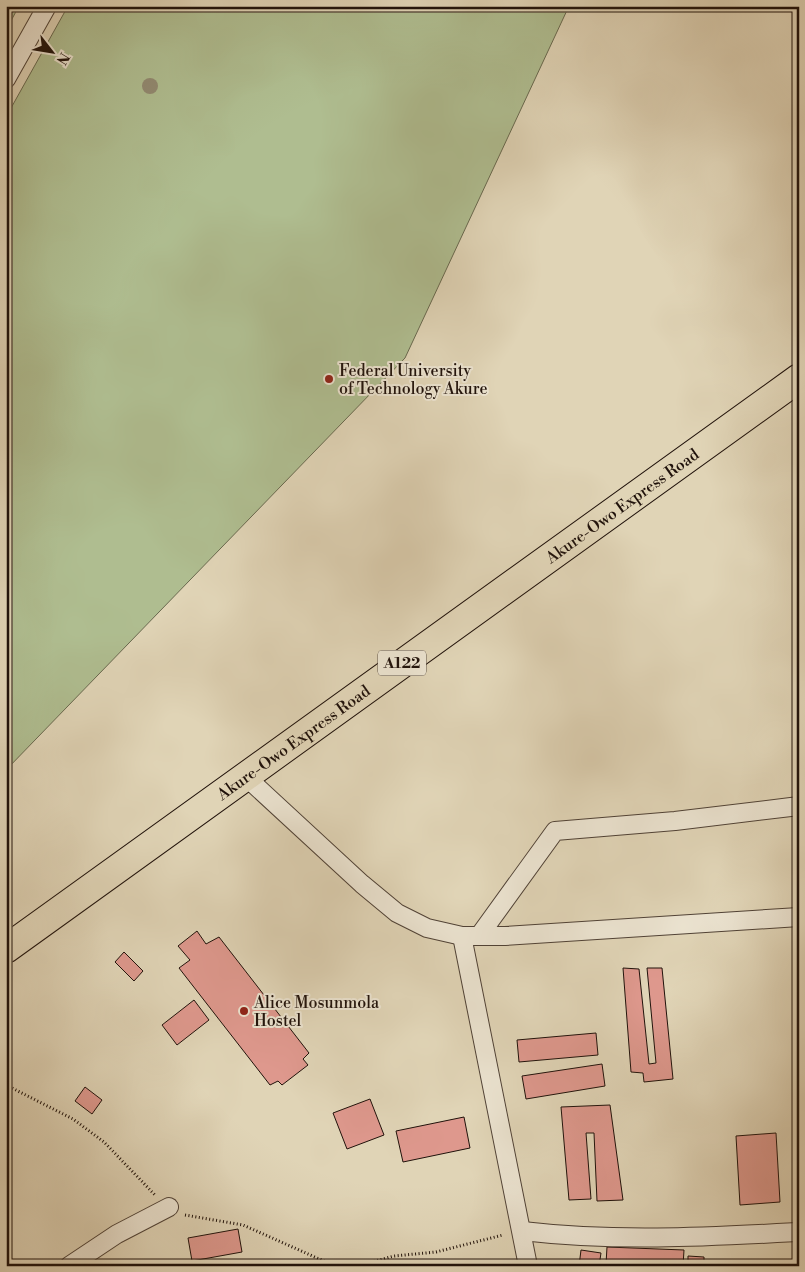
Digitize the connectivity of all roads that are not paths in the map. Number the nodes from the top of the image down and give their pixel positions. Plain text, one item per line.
1 (47, 6) edge
2 (6, 79) edge
3 (799, 378) edge
4 (245, 776) junction
5 (799, 806) edge
6 (799, 917) edge
7 (471, 936) junction
8 (6, 949) edge
9 (168, 1207) road end
10 (522, 1231) junction
11 (799, 1232) edge
12 (69, 1266) edge
13 (528, 1266) edge

1 - 2 street
3 - 4 highway, Akure-Owo Express Road / A122
4 - 7 street
4 - 8 highway, Akure-Owo Express Road / A122
5 - 7 street
6 - 7 street
7 - 10 street
9 - 12 street
10 - 11 street
10 - 13 street

